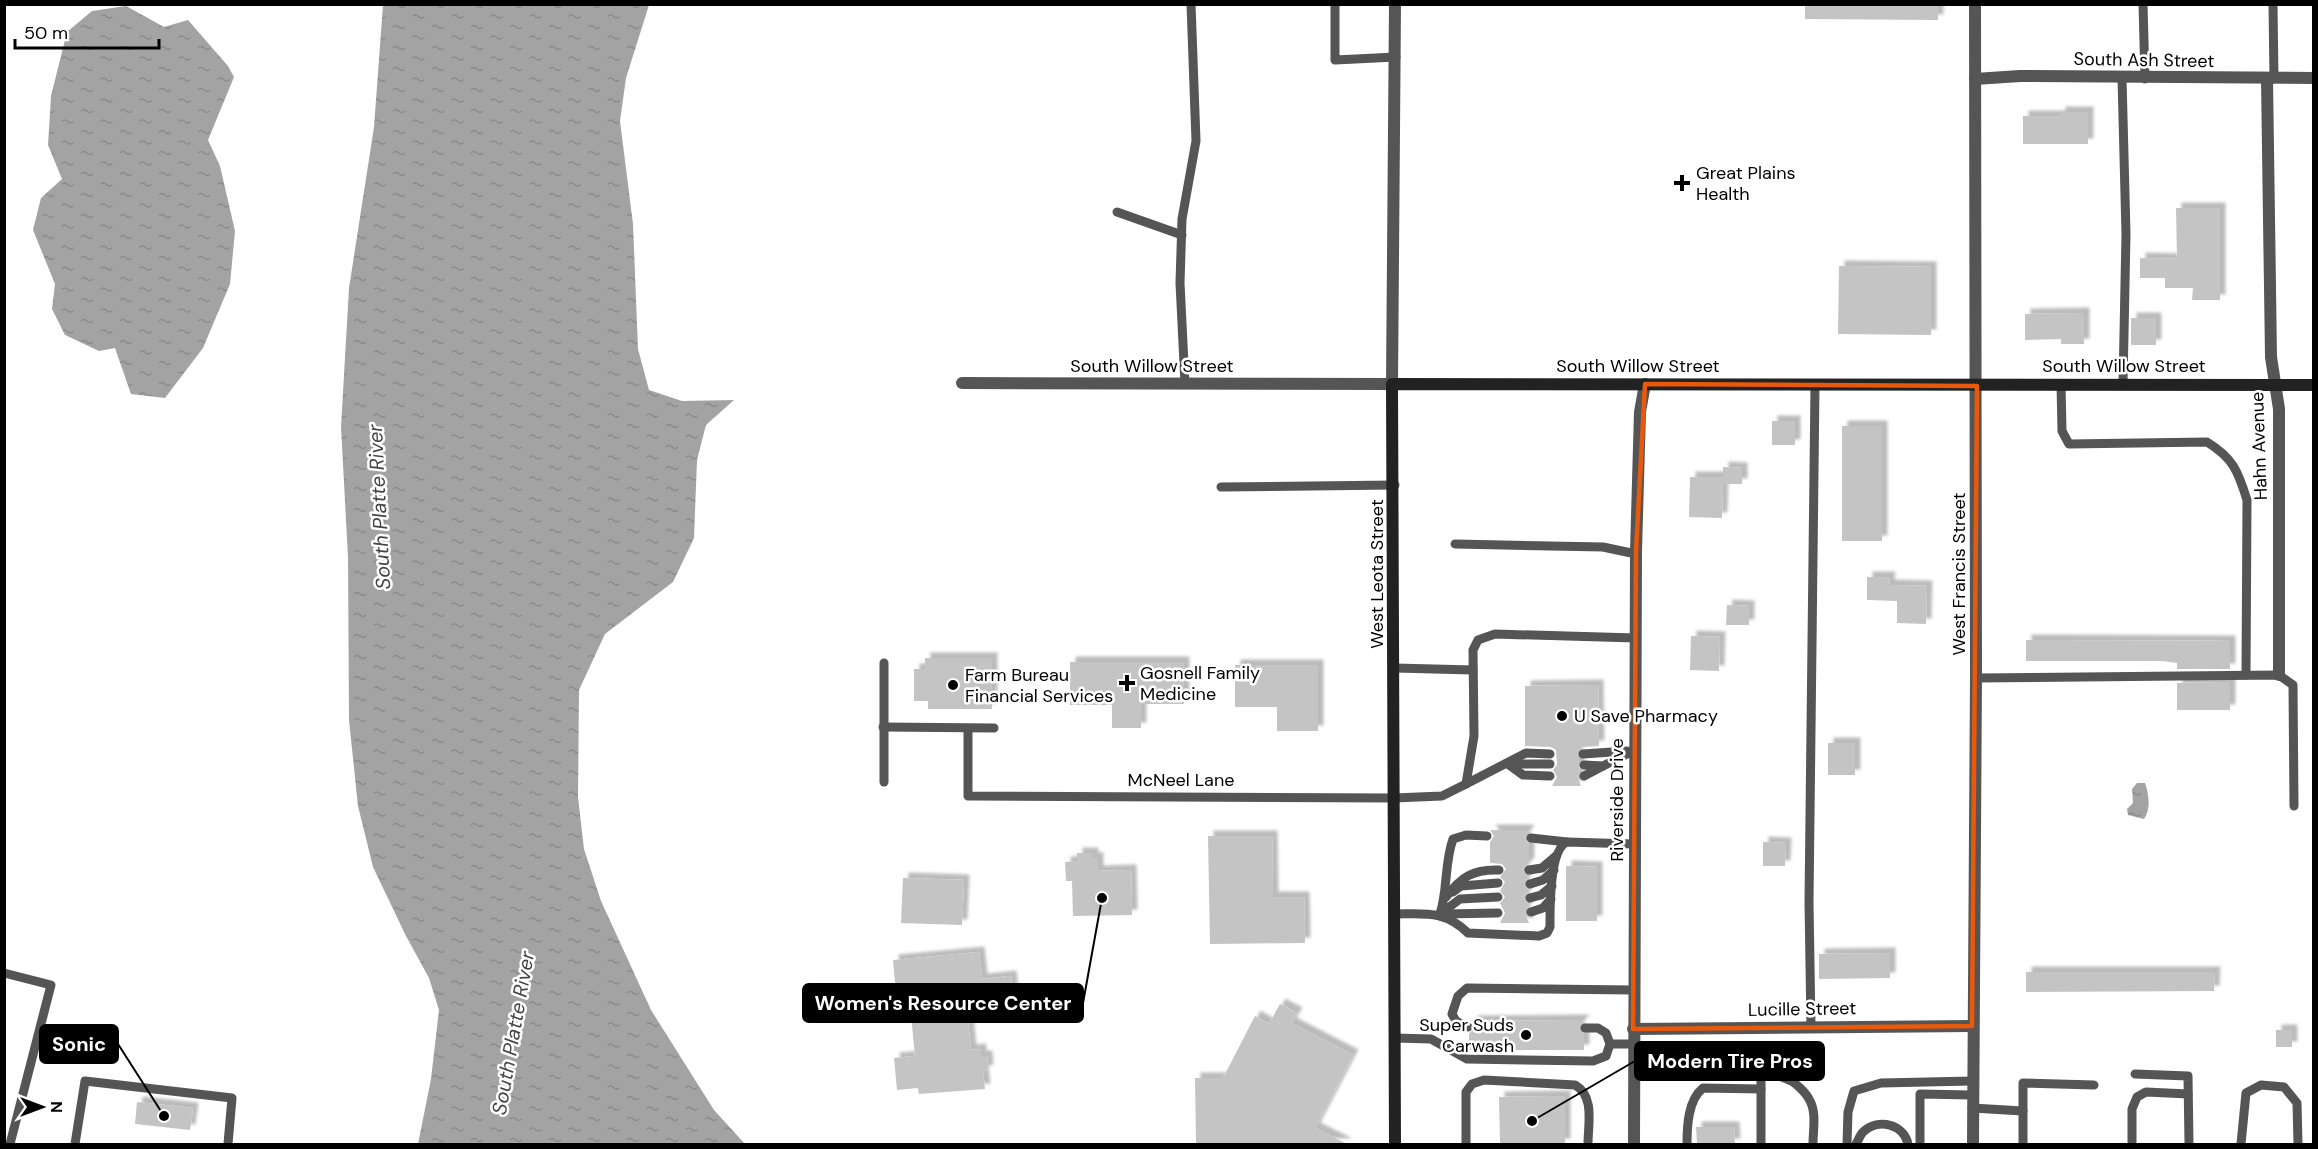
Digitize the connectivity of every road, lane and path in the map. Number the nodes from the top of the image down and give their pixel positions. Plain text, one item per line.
1 (1191, 4) edge
2 (1335, 4) edge
3 (1395, 4) edge
4 (1975, 4) edge
5 (2143, 4) edge
6 (2273, 4) edge
7 (1396, 57) junction
8 (2122, 78) junction
9 (2313, 78) edge
10 (1975, 79) junction
11 (2145, 79) junction
12 (2270, 79) junction
13 (1117, 212) dead end
14 (1182, 235) junction
15 (962, 383) dead end
16 (1185, 384) junction
17 (1392, 384) junction
18 (1644, 384) junction
19 (2061, 384) junction
20 (2123, 384) junction
21 (1815, 385) junction
22 (2275, 385) junction
23 (2313, 385) edge
24 (1977, 386) junction
25 (1395, 485) junction
26 (1221, 487) dead end
27 (1455, 544) dead end
28 (1636, 554) junction
29 (1636, 638) junction
30 (884, 663) dead end
31 (1395, 668) junction
32 (1473, 670) junction
33 (2246, 675) junction
34 (2279, 675) junction
35 (1976, 678) junction
36 (883, 728) junction
37 (994, 728) dead end
38 (968, 729) junction
39 (1635, 750) junction
40 (1583, 754) dead end
41 (1550, 759) dead end
42 (1508, 764) junction
43 (1584, 765) dead end
44 (1603, 766) junction
45 (1550, 776) dead end
46 (1584, 776) dead end
47 (884, 782) dead end
48 (1466, 784) junction
49 (1394, 798) junction
50 (2294, 806) dead end
51 (1487, 836) dead end
52 (1531, 838) dead end
53 (1567, 842) junction
54 (1634, 844) junction
55 (1556, 856) junction
56 (1499, 870) dead end
57 (1529, 870) dead end
58 (1554, 870) junction
59 (1498, 883) dead end
60 (1530, 884) dead end
61 (1552, 886) junction
62 (1446, 897) junction
63 (1498, 897) dead end
64 (1530, 898) dead end
65 (1551, 899) junction
66 (1531, 912) dead end
67 (1498, 913) dead end
68 (1395, 914) junction
69 (1440, 915) junction
70 (4, 973) edge
71 (1633, 990) junction
72 (1972, 1026) junction
73 (1468, 1027) dead end
74 (1811, 1027) junction
75 (1586, 1028) dead end
76 (1633, 1029) junction
77 (1395, 1038) junction
78 (1610, 1044) junction
79 (1633, 1044) junction
80 (1633, 1070) junction
81 (1761, 1073) junction
82 (2135, 1074) dead end
83 (1972, 1081) junction
84 (1910, 1082) junction
85 (2094, 1085) dead end
86 (1761, 1089) junction
87 (1920, 1094) junction
88 (2188, 1094) junction
89 (1972, 1102) junction
90 (2023, 1111) junction
91 (10, 1144) edge
92 (75, 1144) edge
93 (228, 1144) edge
94 (1395, 1144) edge
95 (1466, 1144) edge
96 (1588, 1144) edge
97 (1634, 1144) edge
98 (1687, 1144) edge
99 (1761, 1144) edge
100 (1813, 1144) edge
101 (1847, 1144) edge
102 (1856, 1144) edge
103 (1908, 1144) edge
104 (1920, 1144) edge
105 (1973, 1144) edge
106 (2024, 1144) edge
107 (2132, 1144) edge
108 (2188, 1144) edge
109 (2241, 1144) edge
110 (2298, 1144) edge

1 - 14 lane
2 - 7 lane
3 - 7 street, West Leota Street
4 - 10 street, West Francis Street
5 - 11 lane
6 - 12 lane
7 - 17 street, West Leota Street
8 - 10 street, South Ash Street
8 - 11 street, South Ash Street
8 - 20 lane
9 - 12 street, South Ash Street
10 - 24 street, West Francis Street
11 - 12 street, South Ash Street
12 - 22 street, Hahn Avenue
13 - 14 lane
14 - 16 lane
15 - 16 street, South Willow Street
16 - 17 street, South Willow Street
17 - 18 main road, South Willow Street
17 - 25 main road, West Leota Street
18 - 21 main road, South Willow Street
18 - 28 street, Riverside Drive
19 - 20 main road, South Willow Street
19 - 24 main road, South Willow Street
19 - 33 lane
20 - 22 main road, South Willow Street
21 - 24 main road, South Willow Street
21 - 74 lane
22 - 23 main road, South Willow Street
22 - 34 street, Hahn Avenue
24 - 35 street, West Francis Street
25 - 26 lane
25 - 31 main road, West Leota Street
27 - 28 lane
28 - 29 street, Riverside Drive
29 - 32 lane
29 - 39 street, Riverside Drive
30 - 36 lane
31 - 32 lane
31 - 49 main road, West Leota Street
32 - 48 lane
33 - 34 lane
33 - 35 lane
34 - 50 lane
35 - 72 street, West Francis Street
36 - 38 lane
36 - 47 lane
37 - 38 lane
38 - 49 lane, McNeel Lane
39 - 40 lane
39 - 44 lane
39 - 54 street, Riverside Drive
41 - 42 lane, McNeel Lane
42 - 45 lane
42 - 48 lane, McNeel Lane
43 - 44 lane
44 - 46 lane
48 - 49 lane, McNeel Lane
49 - 68 main road, West Leota Street
51 - 62 lane
52 - 53 lane
53 - 54 lane
53 - 55 lane
54 - 71 street, Riverside Drive
55 - 57 lane
55 - 58 lane
56 - 62 lane
58 - 60 lane
58 - 61 lane
59 - 62 lane
61 - 64 lane
61 - 65 lane
62 - 69 lane
63 - 69 lane
65 - 66 lane
65 - 69 lane
67 - 69 lane
68 - 69 lane
68 - 77 main road, West Leota Street
70 - 91 lane
71 - 73 lane
71 - 76 street, Riverside Drive
72 - 74 street, Lucille Street
72 - 83 street, West Francis Street
74 - 76 street, Lucille Street
75 - 78 lane
76 - 79 street, Riverside Drive
77 - 78 lane
77 - 94 main road, West Leota Street
78 - 79 lane
79 - 80 street, Riverside Drive
80 - 81 lane
80 - 97 street, Riverside Drive
81 - 86 lane
81 - 100 lane
82 - 88 lane
83 - 84 lane
83 - 89 street, West Francis Street
84 - 87 lane
84 - 101 lane
85 - 90 lane
86 - 98 lane
86 - 99 lane
87 - 89 lane
87 - 104 lane
88 - 107 lane
88 - 108 lane
89 - 90 lane
89 - 105 street, West Francis Street
90 - 106 lane
92 - 93 lane
95 - 96 lane
102 - 103 lane
109 - 110 lane

